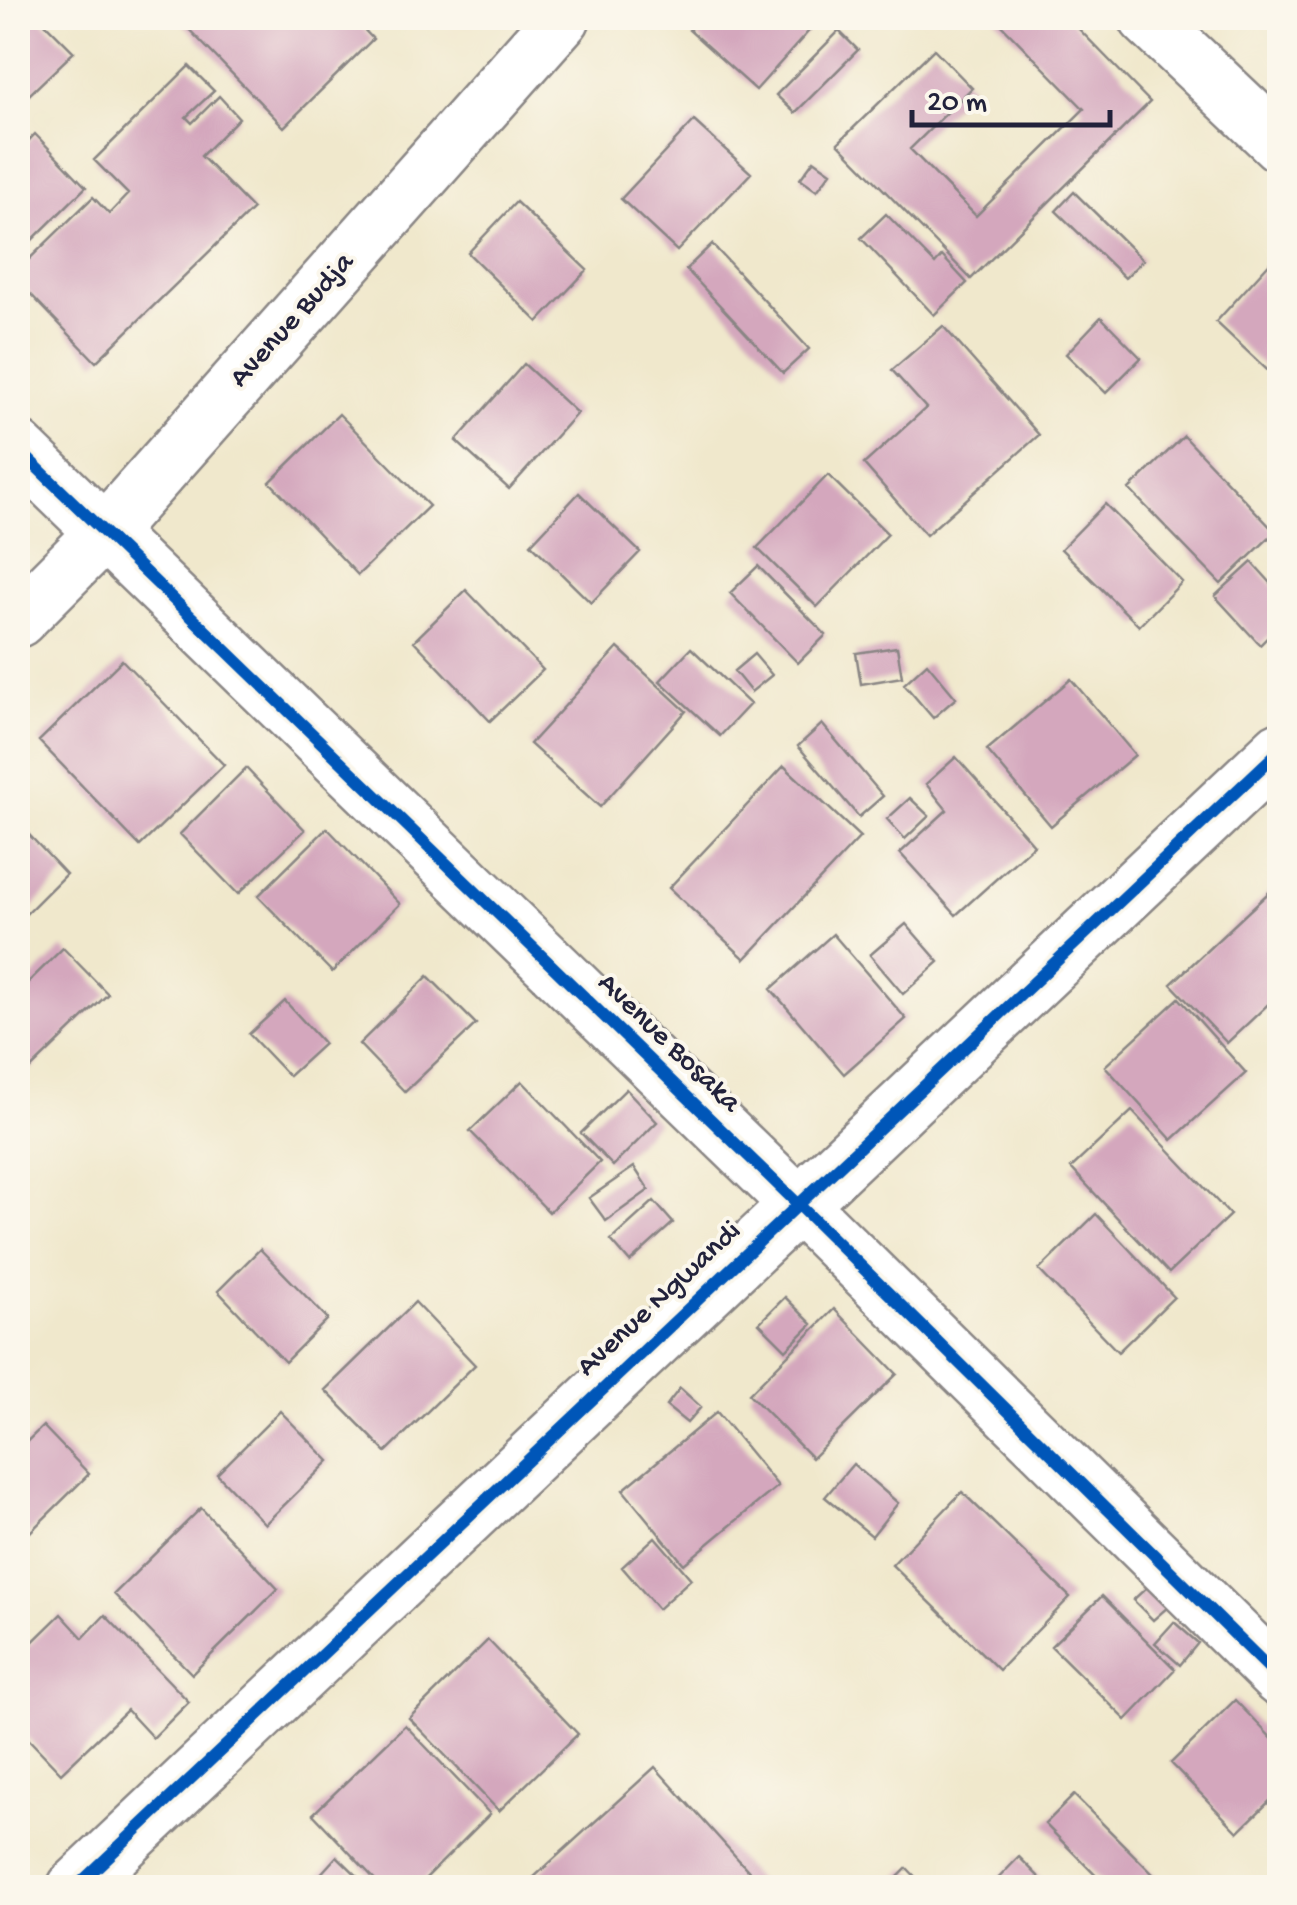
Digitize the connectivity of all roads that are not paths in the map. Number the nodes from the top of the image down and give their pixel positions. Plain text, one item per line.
1 (562, 18) edge
2 (1148, 18) edge
3 (1280, 144) edge
4 (18, 449) edge
5 (102, 534) junction
6 (18, 619) edge
7 (1280, 750) edge
8 (798, 1204) junction
9 (1280, 1679) edge
10 (75, 1888) edge

1 - 5 street, Avenue Budja
2 - 3 street
4 - 5 street, Avenue Bosaka
5 - 6 street, Avenue Budja
5 - 8 street, Avenue Bosaka
7 - 8 street, Avenue Ngwandi
8 - 9 street, Avenue Bosaka
8 - 10 street, Avenue Ngwandi

